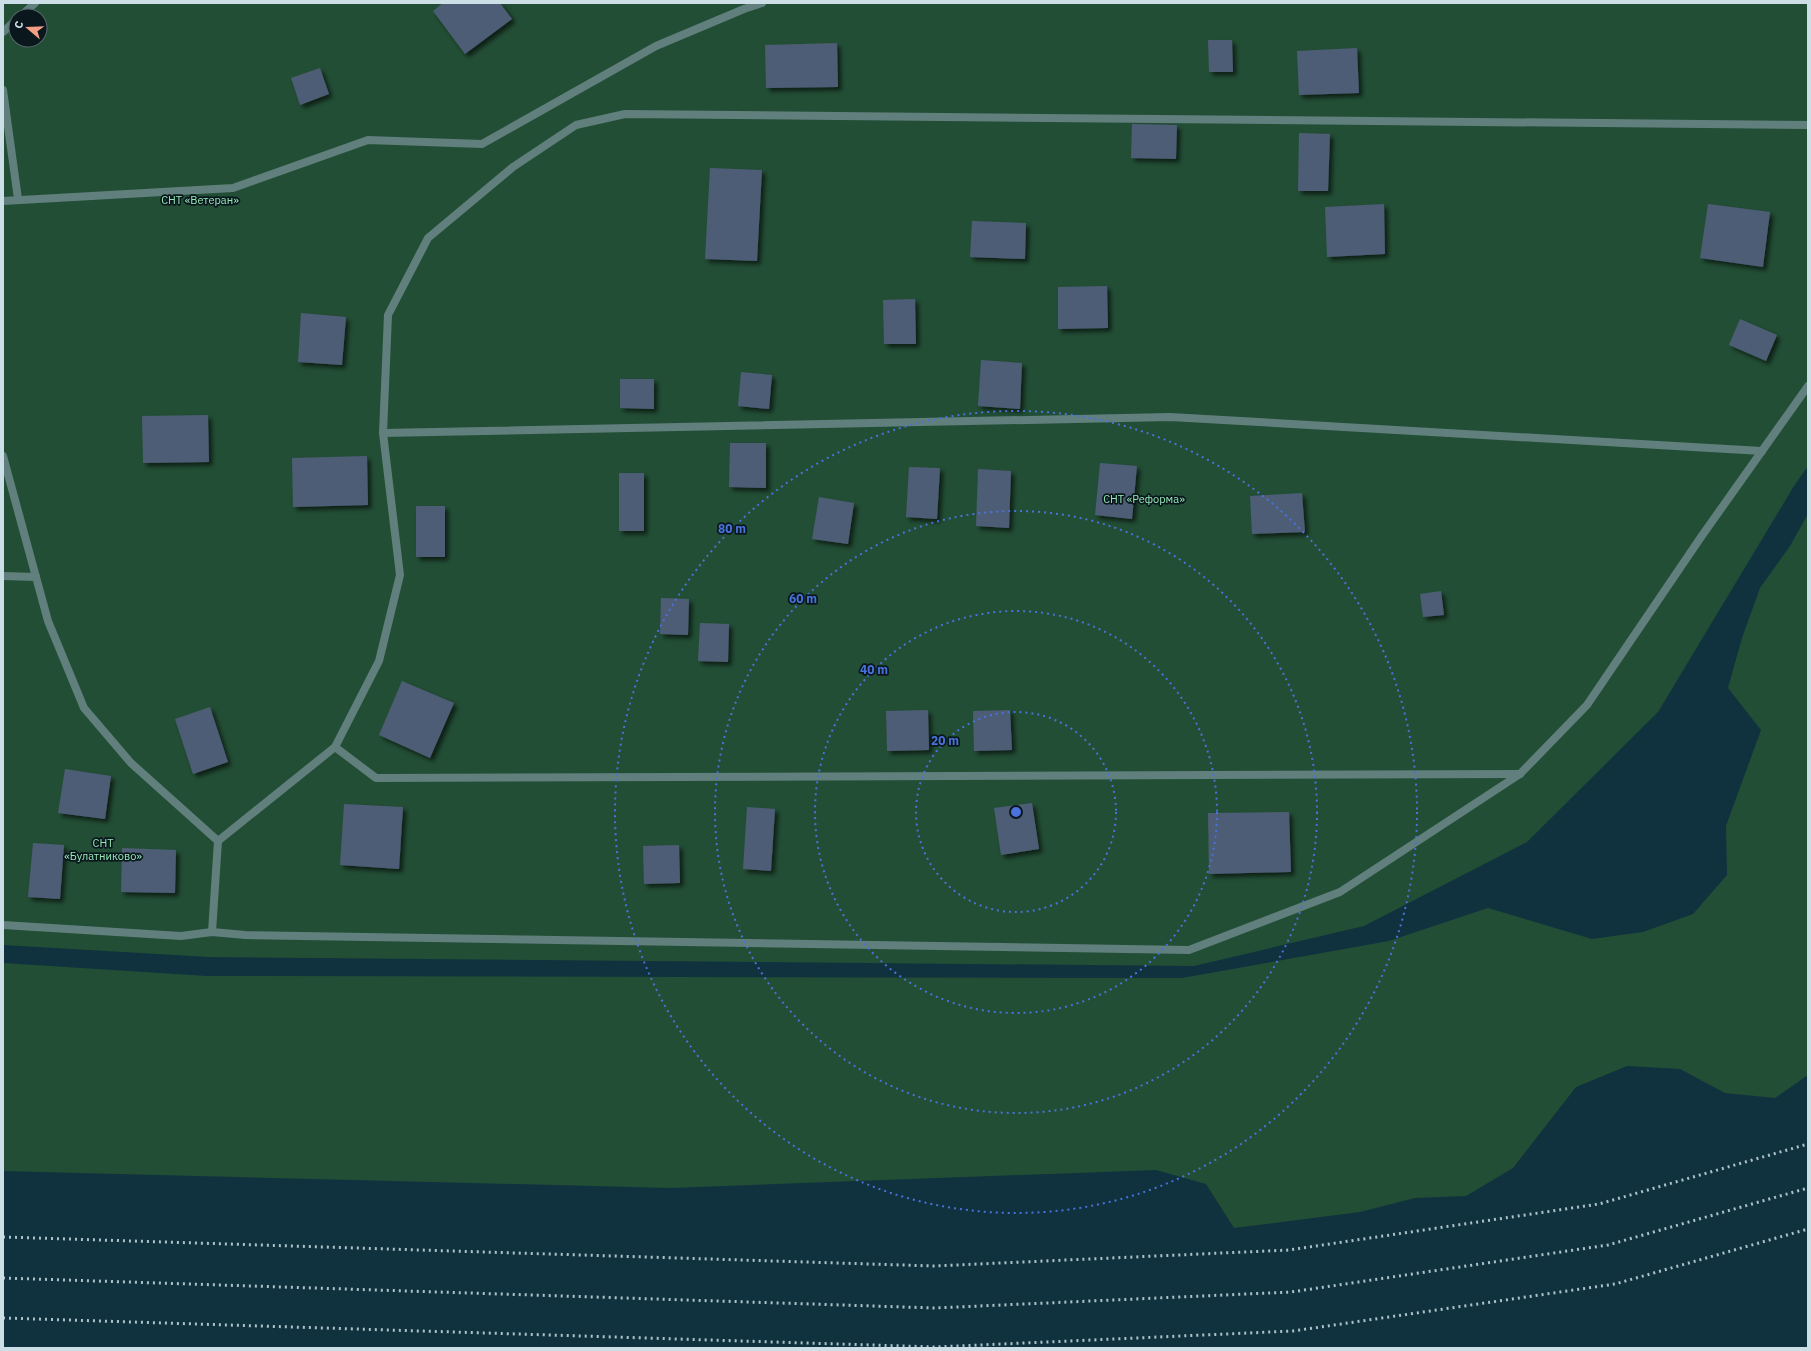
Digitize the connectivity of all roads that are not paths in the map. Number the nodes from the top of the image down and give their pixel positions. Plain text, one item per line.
1 (762, 3) edge
2 (745, 6) edge
3 (3, 90) edge
4 (1808, 125) edge
5 (18, 199) junction
6 (3, 201) edge
7 (1808, 386) edge
8 (383, 434) junction
9 (1762, 451) junction
10 (3, 456) edge
11 (3, 576) edge
12 (36, 577) junction
13 (335, 747) junction
14 (1520, 774) junction
15 (218, 841) junction
16 (3, 925) edge
17 (212, 932) junction

1 - 2 street
2 - 5 street
3 - 5 street
4 - 8 street
5 - 6 street
7 - 9 street
8 - 9 street
8 - 13 street
9 - 14 street
10 - 12 street
11 - 12 street
12 - 15 street
13 - 14 street
13 - 15 street
14 - 17 street
15 - 17 street
16 - 17 street

